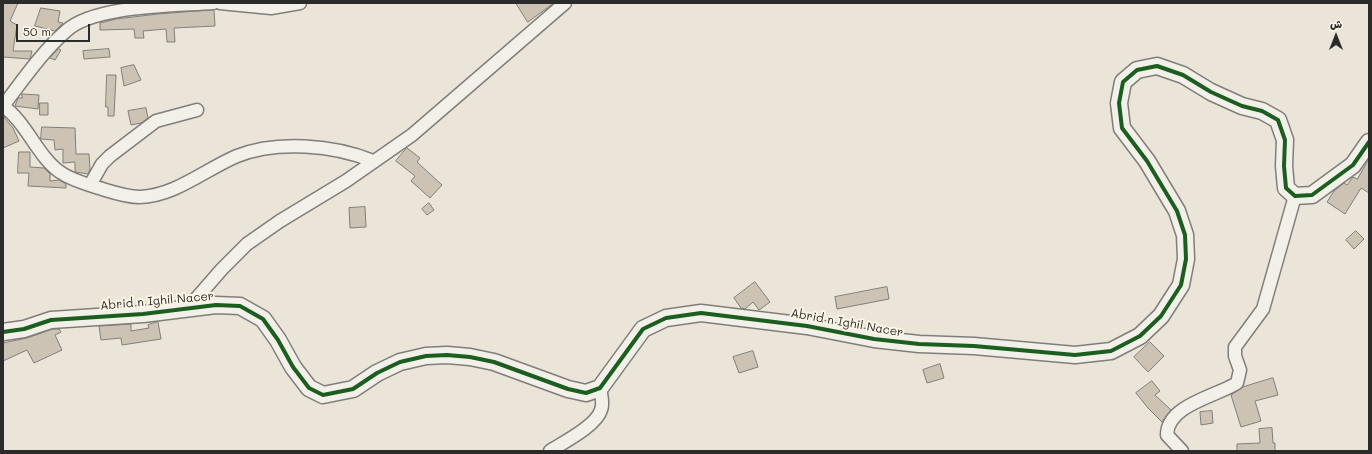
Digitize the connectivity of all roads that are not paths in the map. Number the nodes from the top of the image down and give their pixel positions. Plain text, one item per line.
1 (213, 3) edge
2 (220, 3) edge
3 (300, 3) edge
4 (565, 3) edge
5 (3, 106) edge
6 (196, 110) dead end
7 (1369, 142) edge
8 (373, 161) junction
9 (90, 185) junction
10 (1295, 196) junction
11 (188, 308) junction
12 (3, 332) edge
13 (600, 388) junction
14 (550, 451) edge
15 (1182, 451) edge

1 - 5 street
2 - 3 street
4 - 8 street
5 - 9 street
6 - 9 street
7 - 10 street
8 - 9 street
8 - 11 street
10 - 13 street, Abrid n Ighil Nacer
10 - 15 street
11 - 12 street, Abrid n Ighil Nacer
11 - 13 street, Abrid n Ighil Nacer
13 - 14 street

